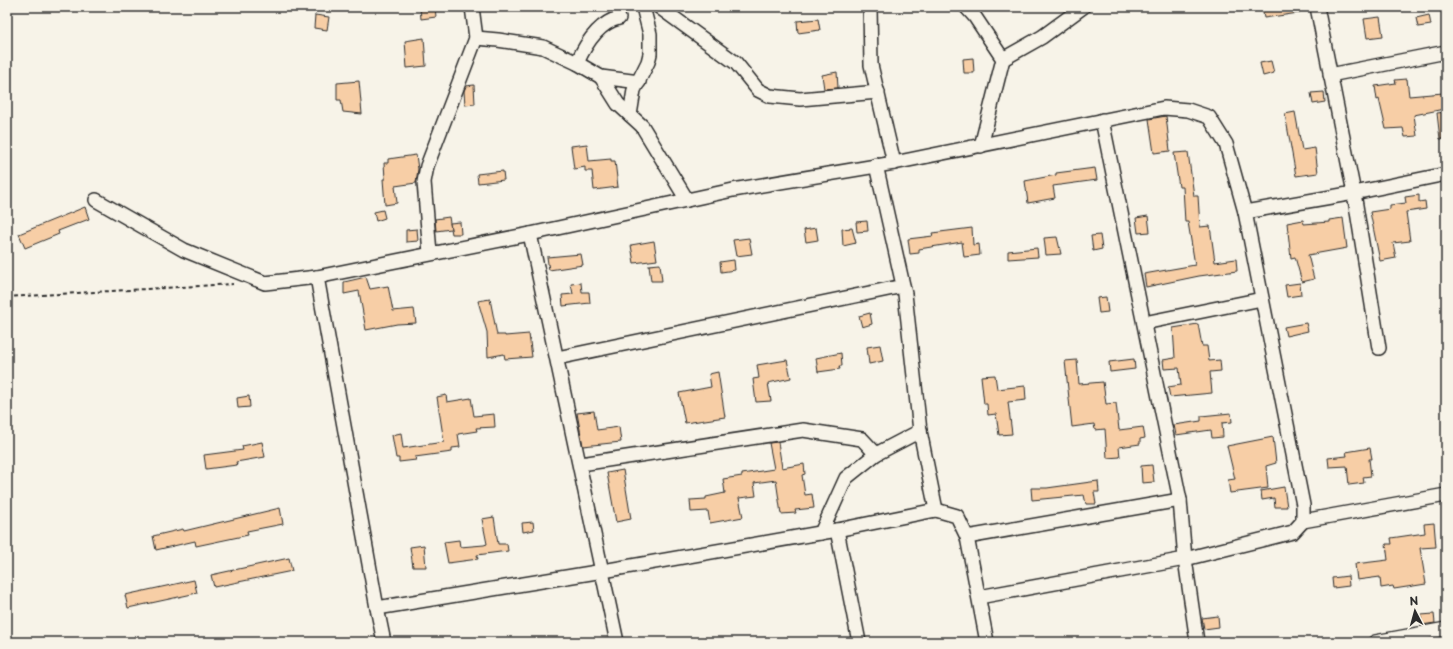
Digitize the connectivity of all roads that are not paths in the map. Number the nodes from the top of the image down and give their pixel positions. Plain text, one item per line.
1 (472, 7) edge
2 (643, 7) edge
3 (659, 7) edge
4 (870, 7) edge
5 (966, 7) edge
6 (1083, 7) edge
7 (1317, 7) edge
8 (619, 18) dead end
9 (476, 38) junction
10 (1446, 52) edge
11 (1003, 59) junction
12 (577, 63) junction
13 (1330, 75) junction
14 (601, 77) junction
15 (638, 82) junction
16 (878, 92) junction
17 (630, 115) junction
18 (1102, 120) junction
19 (981, 146) junction
20 (894, 162) junction
21 (876, 165) junction
22 (1446, 174) edge
23 (1354, 193) junction
24 (96, 200) dead end
25 (687, 200) junction
26 (1245, 212) junction
27 (530, 234) junction
28 (430, 254) junction
29 (318, 277) junction
30 (903, 286) junction
31 (1262, 299) junction
32 (1144, 323) junction
33 (1379, 348) dead end
34 (557, 358) junction
35 (920, 431) junction
36 (876, 454) junction
37 (581, 464) junction
38 (1446, 495) edge
39 (1180, 500) junction
40 (936, 510) junction
41 (1303, 521) junction
42 (836, 530) junction
43 (821, 533) junction
44 (967, 538) junction
45 (1185, 559) junction
46 (603, 571) junction
47 (979, 597) junction
48 (377, 608) junction
49 (1446, 629) edge
50 (384, 642) edge
51 (617, 642) edge
52 (859, 642) edge
53 (987, 642) edge
54 (1197, 642) edge
55 (1375, 642) edge

1 - 9 street
2 - 15 street
3 - 16 street
4 - 16 street
5 - 11 street
6 - 11 street
7 - 13 street
8 - 12 street
9 - 12 street
9 - 28 street
10 - 13 street
11 - 19 street
12 - 14 street
13 - 23 street
14 - 15 street
14 - 17 street
15 - 17 street
16 - 20 street
17 - 25 street
18 - 19 street
18 - 26 street
18 - 32 street
19 - 20 street
20 - 21 street
21 - 25 street
21 - 30 street
22 - 23 street
23 - 26 street
23 - 33 street
24 - 29 street
25 - 27 street
26 - 31 street
27 - 28 street
27 - 34 street
28 - 29 street
29 - 48 street
30 - 34 street
30 - 35 street
31 - 32 street
31 - 41 street
32 - 39 street
34 - 37 street
35 - 36 street
35 - 40 street
36 - 37 street
36 - 43 street
37 - 46 street
38 - 41 street
39 - 44 street
39 - 45 street
40 - 42 street
40 - 44 street
41 - 45 street
42 - 43 street
42 - 52 street
43 - 46 street
44 - 47 street
45 - 47 street
45 - 54 street
46 - 48 street
46 - 51 street
47 - 53 street
48 - 50 street
49 - 55 street

